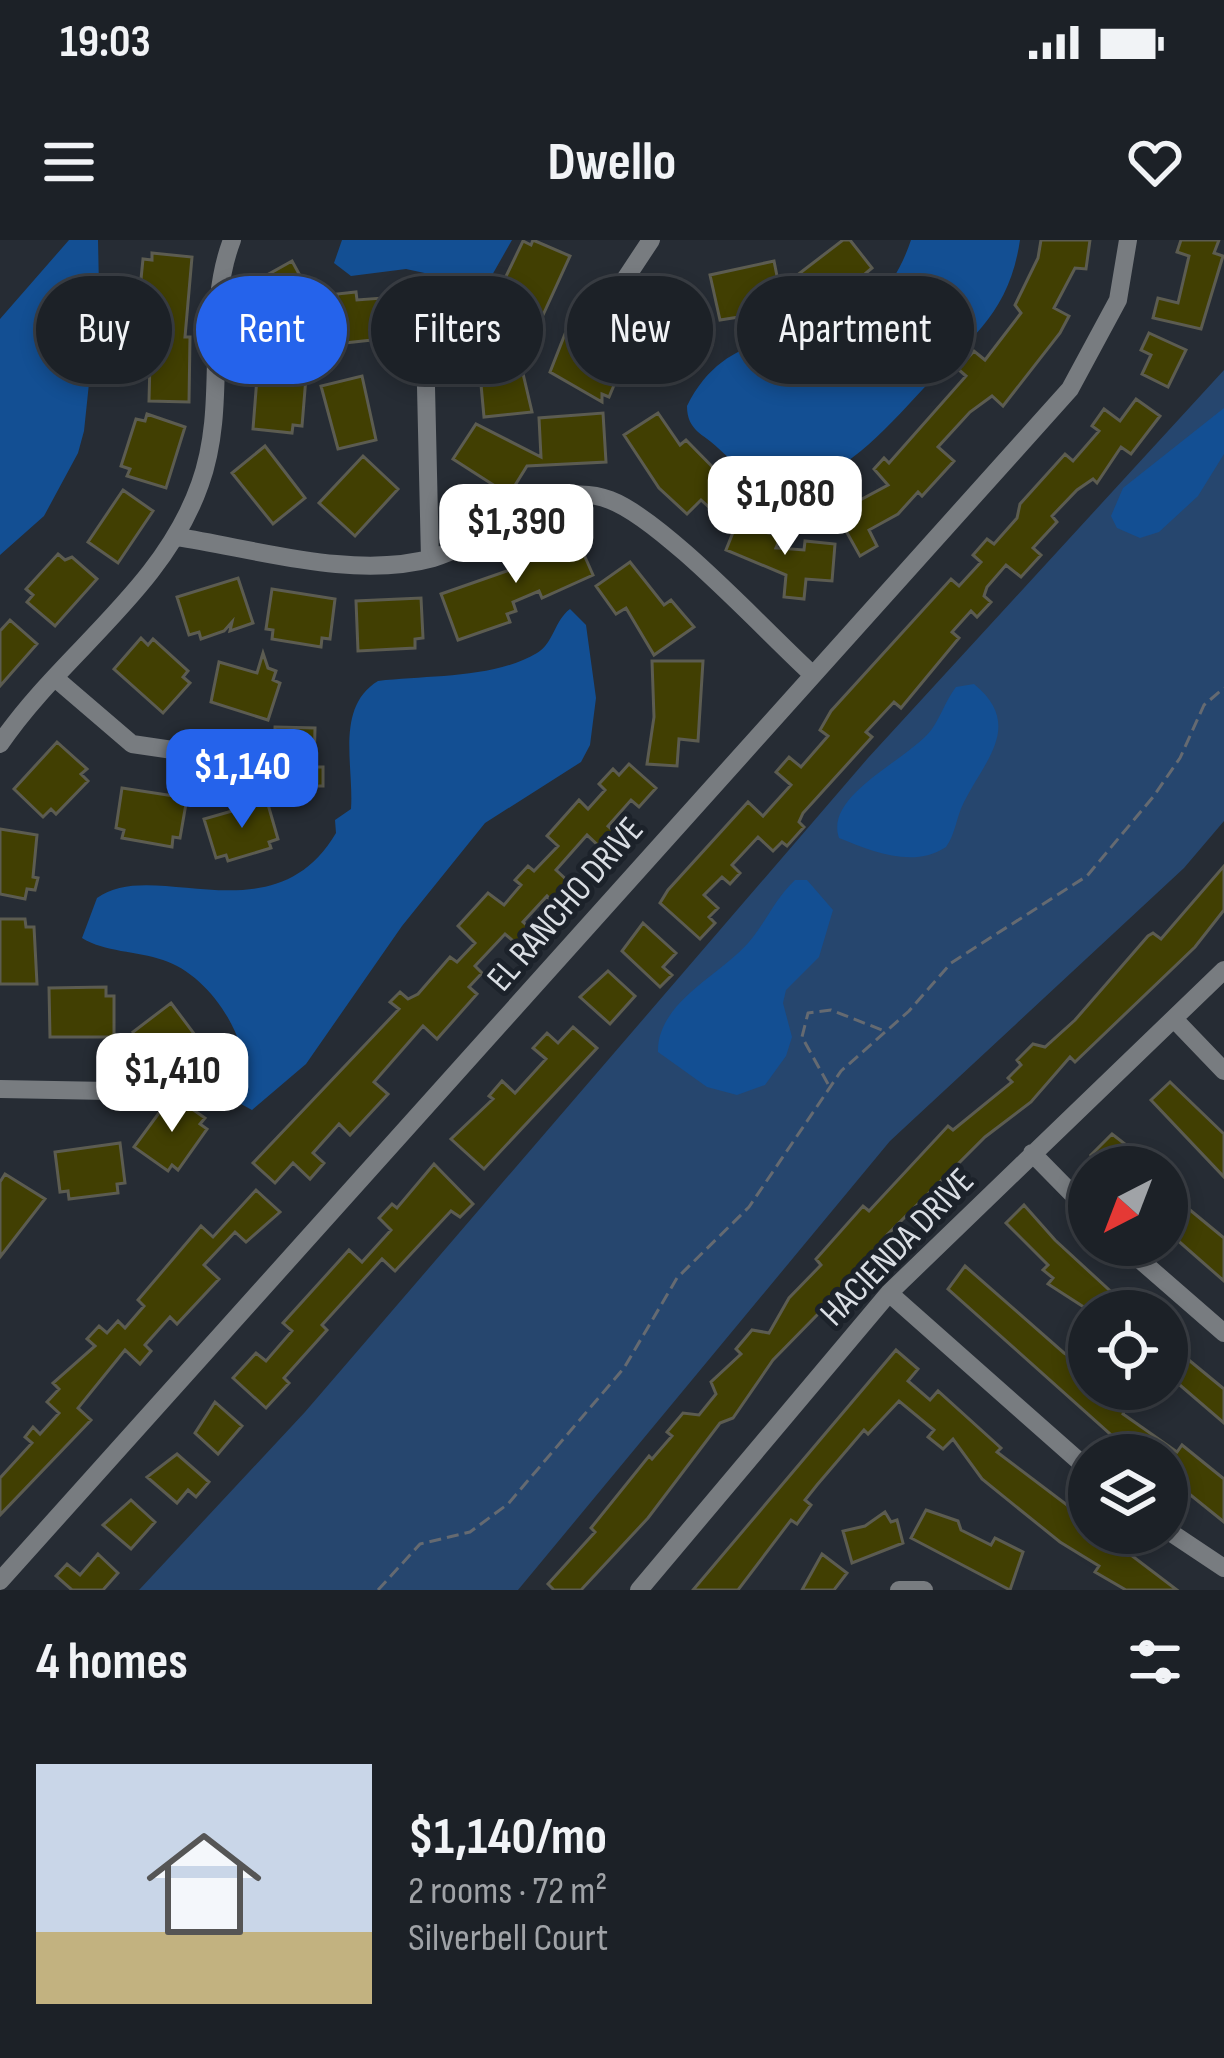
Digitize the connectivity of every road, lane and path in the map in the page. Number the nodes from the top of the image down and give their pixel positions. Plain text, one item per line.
1 (232, 240) edge
2 (651, 240) edge
3 (1128, 240) edge
4 (627, 276) edge
5 (426, 387) dead end
6 (177, 537) junction
7 (430, 559) junction
8 (812, 674) junction
9 (55, 678) junction
10 (1224, 688) edge
11 (0, 744) edge
12 (220, 757) dead end
13 (1224, 970) edge
14 (1176, 1021) junction
15 (885, 1031) junction
16 (1224, 1071) edge
17 (830, 1085) junction
18 (0, 1089) edge
19 (109, 1091) dead end
20 (1032, 1153) junction
21 (1068, 1190) edge
22 (1147, 1266) edge
23 (889, 1293) junction
24 (1224, 1333) edge
25 (1068, 1451) edge
26 (1188, 1544) edge
27 (1224, 1568) edge
28 (0, 1581) edge
29 (378, 1590) edge
30 (639, 1590) edge
31 (898, 1590) edge
32 (924, 1590) edge

1 - 6 street
2 - 4 street
3 - 8 street, EL RANCHO DRIVE
5 - 7 street
6 - 7 street
6 - 9 street
7 - 8 street
8 - 28 street, EL RANCHO DRIVE
9 - 11 street
9 - 12 street
10 - 15 path
13 - 14 street, HACIENDA DRIVE
14 - 16 street
14 - 20 street, HACIENDA DRIVE
15 - 17 path
15 - 17 path
17 - 29 path
18 - 19 street
20 - 21 street
20 - 23 street, HACIENDA DRIVE
22 - 24 street
23 - 25 street
23 - 30 street, HACIENDA DRIVE
26 - 27 street
31 - 32 street

